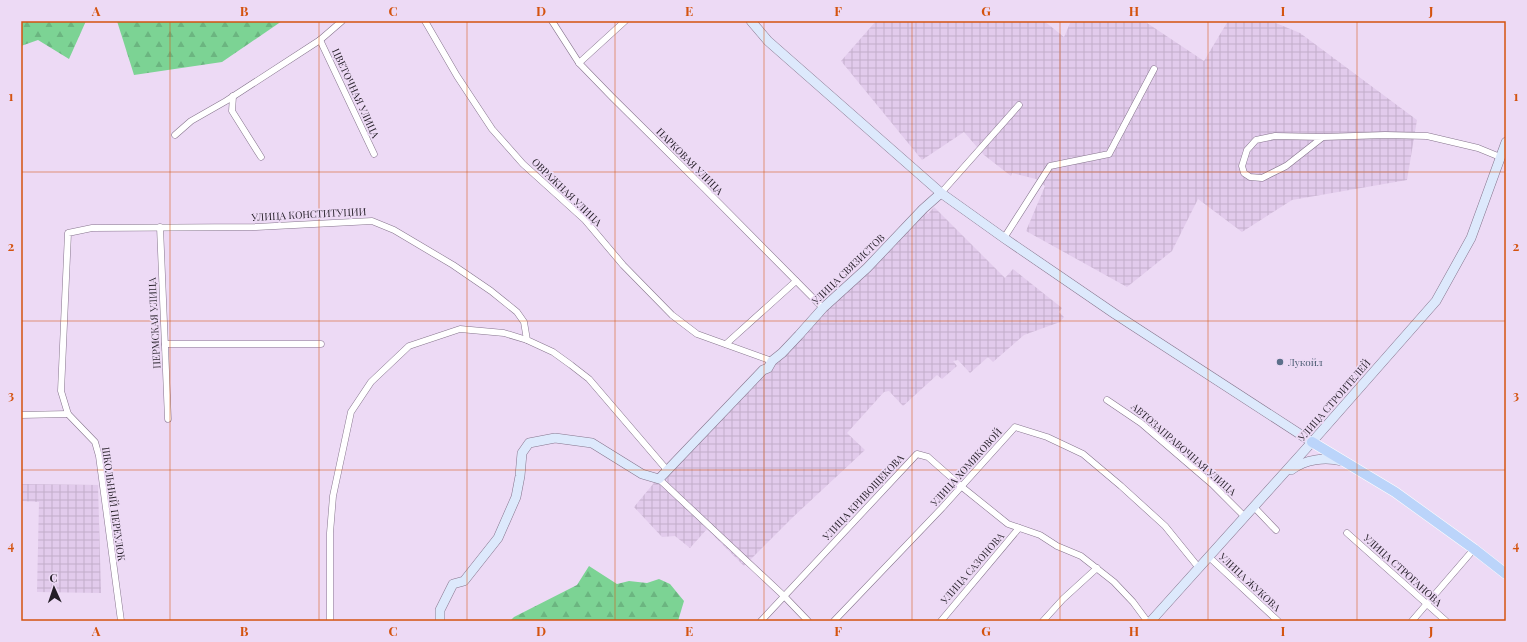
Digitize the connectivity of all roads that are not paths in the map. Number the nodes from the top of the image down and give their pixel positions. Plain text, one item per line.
1 (342, 21) edge
2 (425, 21) edge
3 (552, 21) edge
4 (625, 21) edge
5 (751, 21) edge
6 (320, 40) junction
7 (579, 63) junction
8 (1154, 69) dead end
9 (233, 96) junction
10 (1019, 105) dead end
11 (175, 135) dead end
12 (1323, 137) junction
13 (1506, 142) edge
14 (374, 154) dead end
15 (261, 157) dead end
16 (1500, 157) junction
17 (941, 193) junction
18 (160, 227) junction
19 (68, 233) joint
20 (1004, 238) junction
21 (796, 281) junction
22 (823, 308) junction
23 (527, 340) junction
24 (165, 344) junction
25 (321, 344) dead end
26 (726, 344) junction
27 (772, 361) junction
28 (1106, 400) dead end
29 (68, 414) junction
30 (21, 415) edge
31 (168, 419) dead end
32 (1312, 442) junction
33 (1344, 462) junction
34 (667, 470) junction
35 (1282, 476) junction
36 (659, 479) junction
37 (962, 487) junction
38 (1254, 507) junction
39 (1245, 517) junction
40 (1019, 528) junction
41 (1276, 530) dead end
42 (1347, 533) dead end
43 (1474, 549) junction
44 (1209, 557) junction
45 (1096, 568) junction
46 (1199, 568) junction
47 (1506, 574) edge
48 (784, 596) junction
49 (1427, 604) junction
50 (121, 621) edge
51 (330, 621) edge
52 (440, 621) edge
53 (761, 621) edge
54 (808, 621) edge
55 (834, 621) edge
56 (941, 621) edge
57 (1043, 621) edge
58 (1146, 621) edge
59 (1151, 621) edge
60 (1278, 621) edge
61 (1412, 621) edge
62 (1446, 621) edge

1 - 6 street
2 - 26 street, ОВРАЖНАЯ УЛИЦА
3 - 7 street, ПАРКОВАЯ УЛИЦА
4 - 7 street
5 - 17 street
6 - 9 street
6 - 14 street, ЦВЕТОЧНАЯ УЛИЦА
7 - 21 street, ПАРКОВАЯ УЛИЦА
8 - 20 street
9 - 11 street
9 - 15 street
10 - 17 street
12 - 12 street
12 - 16 street
13 - 16 street, УЛИЦА СТРОИТЕЛЕЙ
16 - 32 street, УЛИЦА СТРОИТЕЛЕЙ
17 - 20 street
17 - 22 street, УЛИЦА СВЯЗИСТОВ
18 - 19 street, УЛИЦА КОНСТИТУЦИИ
18 - 23 street, УЛИЦА КОНСТИТУЦИИ
18 - 24 street, ПЕРМСКАЯ УЛИЦА
19 - 29 street, ШКОЛЬНЫЙ ПЕРЕУЛОК
20 - 32 street
21 - 22 street, ПАРКОВАЯ УЛИЦА
21 - 26 street
22 - 27 street, УЛИЦА СВЯЗИСТОВ
23 - 34 street
23 - 51 street
24 - 25 street
24 - 31 street, ПЕРМСКАЯ УЛИЦА
26 - 27 street, ОВРАЖНАЯ УЛИЦА
27 - 34 street, УЛИЦА СВЯЗИСТОВ
28 - 39 street, АВТОЗАПРАВОЧНАЯ УЛИЦА
29 - 30 street
29 - 50 street, ШКОЛЬНЫЙ ПЕРЕУЛОК
32 - 33 main road
32 - 35 street, УЛИЦА СТРОИТЕЛЕЙ
33 - 35 street
33 - 43 main road
34 - 36 street, УЛИЦА СВЯЗИСТОВ
35 - 38 street, УЛИЦА СТРОИТЕЛЕЙ
36 - 48 street
36 - 52 street
37 - 40 street
37 - 46 street, УЛИЦА ХОМЯКОВОЙ
37 - 48 street, УЛИЦА КРИВОЩЕКОВА
37 - 55 street, УЛИЦА ХОМЯКОВОЙ
38 - 39 street, УЛИЦА СТРОИТЕЛЕЙ
38 - 41 street
39 - 44 street, УЛИЦА СТРОИТЕЛЕЙ
40 - 45 street
40 - 56 street, УЛИЦА САЗОНОВА
42 - 49 street, УЛИЦА СТРОГАНОВА
43 - 47 main road
43 - 49 street
44 - 46 street, УЛИЦА СТРОИТЕЛЕЙ
44 - 60 street, УЛИЦА ЖУКОВА
45 - 57 street
45 - 58 street
46 - 59 street, УЛИЦА СТРОИТЕЛЕЙ
48 - 53 street
48 - 54 street
49 - 61 street
49 - 62 street, УЛИЦА СТРОГАНОВА

